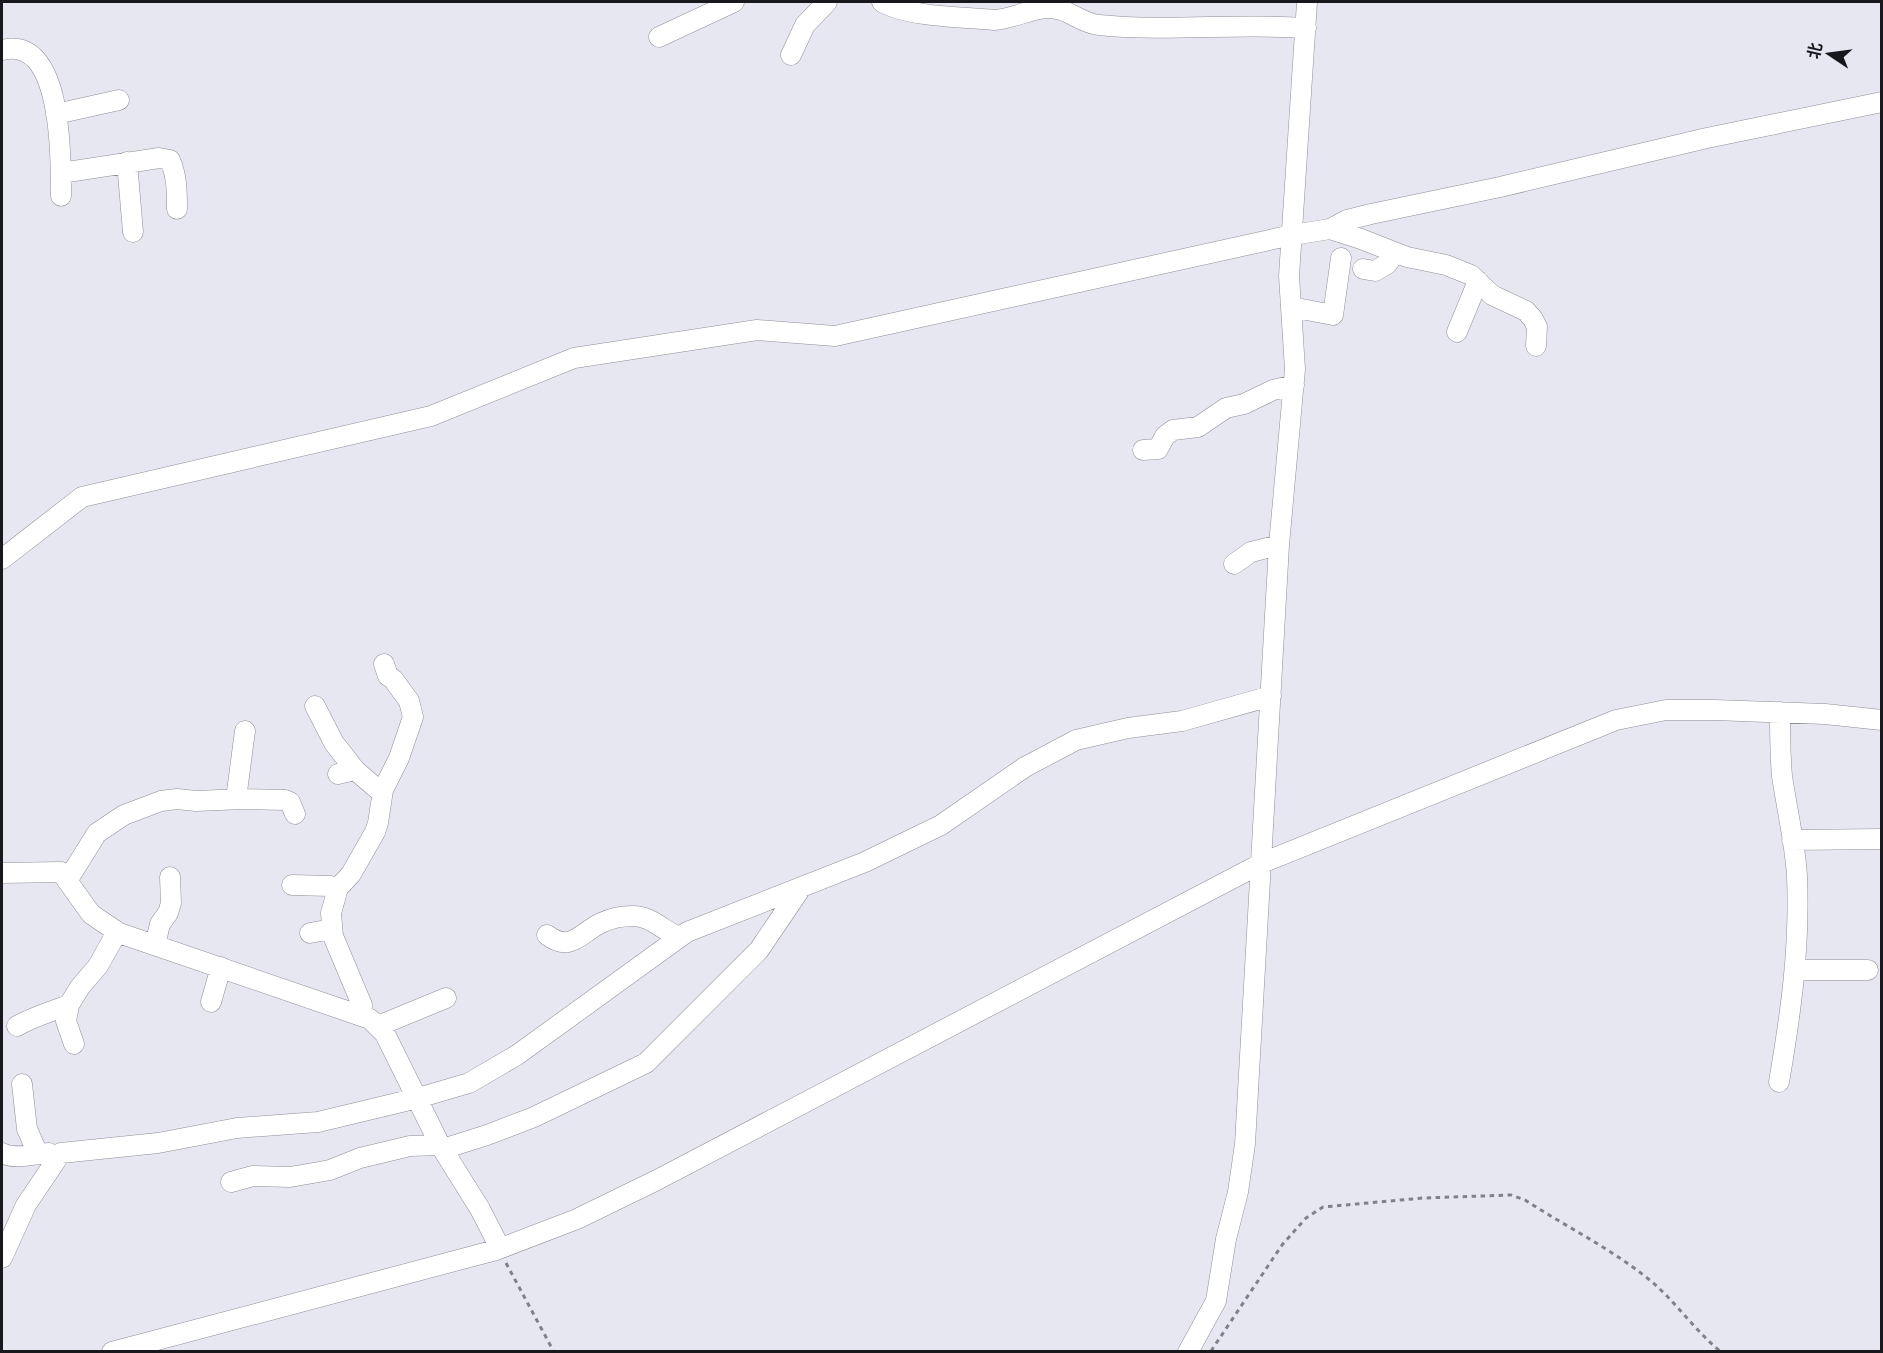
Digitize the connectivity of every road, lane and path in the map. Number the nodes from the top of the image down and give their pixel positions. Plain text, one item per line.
1 (734, 2) edge
2 (827, 2) edge
3 (882, 2) edge
4 (1307, 2) edge
5 (1306, 28) junction
6 (659, 37) dead end
7 (2, 50) edge
8 (791, 55) dead end
9 (119, 100) dead end
10 (1881, 102) edge
11 (56, 114) junction
12 (128, 162) junction
13 (61, 173) junction
14 (61, 196) dead end
15 (177, 209) dead end
16 (1330, 229) junction
17 (133, 232) dead end
18 (1292, 235) junction
19 (1395, 253) junction
20 (1341, 258) dead end
21 (1363, 269) dead end
22 (1478, 281) junction
23 (1291, 307) junction
24 (1457, 332) dead end
25 (1536, 346) dead end
26 (1293, 385) junction
27 (1143, 450) dead end
28 (1279, 545) junction
29 (2, 559) edge
30 (1234, 564) dead end
31 (384, 664) dead end
32 (1270, 696) junction
33 (315, 706) dead end
34 (1780, 712) junction
35 (1881, 720) edge
36 (245, 731) dead end
37 (382, 793) junction
38 (236, 799) junction
39 (295, 814) dead end
40 (1881, 839) edge
41 (1792, 840) junction
42 (1262, 863) junction
43 (2, 873) edge
44 (170, 877) dead end
45 (67, 880) junction
46 (292, 885) dead end
47 (338, 888) junction
48 (801, 888) junction
49 (332, 929) junction
50 (117, 932) junction
51 (309, 933) dead end
52 (548, 935) dead end
53 (679, 938) junction
54 (155, 945) junction
55 (221, 967) junction
56 (1796, 970) junction
57 (1868, 970) dead end
58 (446, 998) dead end
59 (211, 1002) dead end
60 (69, 1005) junction
61 (361, 1016) junction
62 (17, 1026) dead end
63 (378, 1026) junction
64 (74, 1044) dead end
65 (1779, 1082) dead end
66 (22, 1084) dead end
67 (418, 1098) junction
68 (442, 1147) junction
69 (2, 1153) edge
70 (61, 1153) junction
71 (38, 1154) junction
72 (231, 1182) dead end
73 (500, 1248) junction
74 (2, 1258) edge
75 (112, 1352) edge
76 (554, 1352) edge
77 (1188, 1352) edge
78 (1210, 1352) edge
79 (1721, 1352) edge

1 - 6 street
2 - 8 street
3 - 5 street
4 - 5 street
5 - 18 street
7 - 11 street
9 - 11 street
10 - 16 street
11 - 13 street
12 - 13 street
12 - 15 street
12 - 17 street
13 - 14 street
16 - 18 street
16 - 19 street
18 - 23 street
18 - 29 street
19 - 21 street
19 - 22 street
20 - 23 street
22 - 24 street
22 - 25 street
23 - 26 street
26 - 27 street
26 - 28 street
28 - 30 street
28 - 32 street
31 - 37 street
32 - 42 street
32 - 48 street
33 - 37 street
34 - 35 street
34 - 41 street
34 - 42 street
36 - 38 street
37 - 47 street
38 - 39 street
38 - 45 street
40 - 41 street
41 - 56 street
42 - 73 street
42 - 77 street
43 - 45 street
44 - 54 street
45 - 50 street
46 - 47 street
47 - 49 street
48 - 53 street
48 - 68 street
49 - 51 street
49 - 61 street
50 - 54 street
50 - 60 street
52 - 53 street
53 - 67 street
54 - 55 street
55 - 59 street
55 - 61 street
56 - 57 street
56 - 65 street
58 - 63 street
60 - 62 street
60 - 64 street
61 - 63 street
63 - 67 street
66 - 71 street
67 - 68 street
67 - 70 street
68 - 72 street
68 - 73 street
69 - 71 street
70 - 71 street
70 - 74 street
73 - 75 street
73 - 76 path
78 - 79 path

